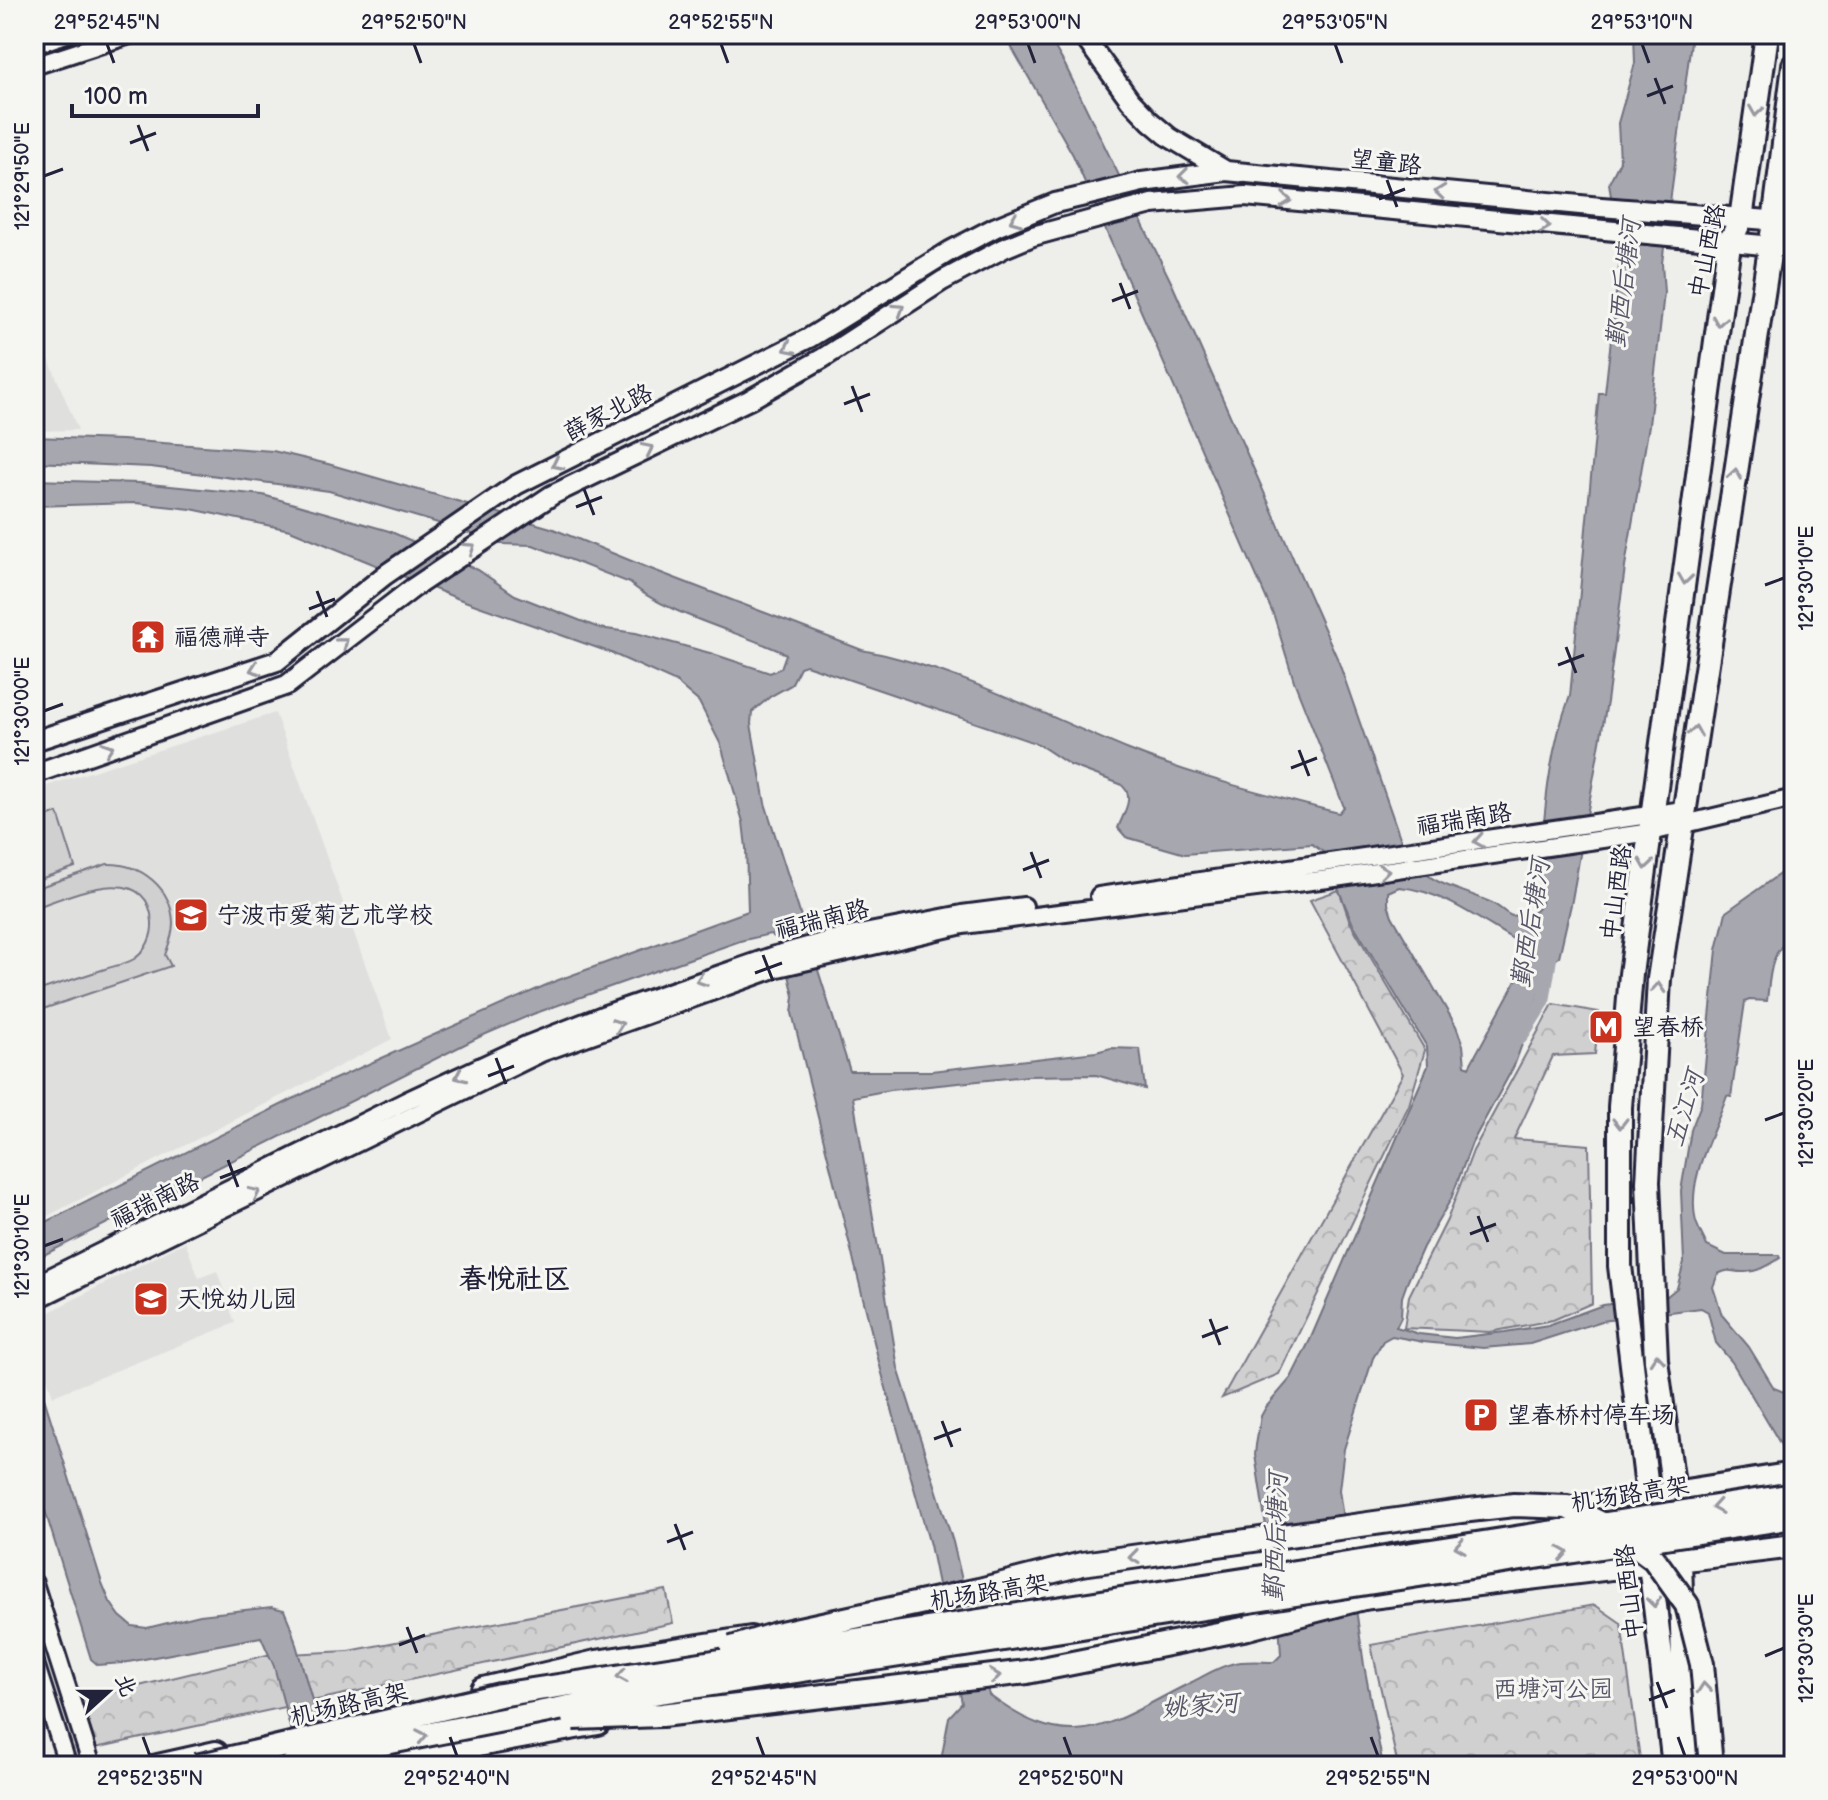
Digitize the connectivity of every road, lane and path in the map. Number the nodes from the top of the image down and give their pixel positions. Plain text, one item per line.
1 (66, 34) edge
2 (133, 34) edge
3 (1082, 34) edge
4 (1767, 34) edge
5 (34, 45) edge
6 (1794, 65) edge
7 (34, 66) edge
8 (1226, 171) junction
9 (1208, 198) joint
10 (1741, 219) junction
11 (1784, 222) edge
12 (1729, 244) junction
13 (1769, 247) junction
14 (1794, 248) edge
15 (34, 741) edge
16 (34, 774) edge
17 (1794, 798) edge
18 (1682, 818) junction
19 (1652, 824) junction
20 (777, 962) junction
21 (34, 1285) edge
22 (34, 1301) edge
23 (1784, 1475) edge
24 (1674, 1492) junction
25 (1794, 1495) edge
26 (1648, 1496) junction
27 (1794, 1517) edge
28 (1471, 1524) junction
29 (1794, 1546) edge
30 (1680, 1560) junction
31 (1650, 1564) junction
32 (34, 1583) edge
33 (958, 1595) junction
34 (1374, 1596) junction
35 (34, 1660) edge
36 (667, 1669) junction
37 (500, 1720) junction
38 (68, 1766) edge
39 (92, 1766) edge
40 (158, 1766) edge
41 (197, 1766) edge
42 (291, 1766) edge
43 (363, 1766) edge
44 (1674, 1766) edge
45 (1695, 1766) edge
46 (1711, 1766) edge

1 - 5 street
2 - 7 street
3 - 8 main road, 望童路
4 -> 10 main road, 中山西路
6 - 11 main road, 中山西路
10 -> 8 main road, 望童路
8 -> 15 main road, 薛家北路, bridge
9 -> 12 main road, 望童路
16 -> 9 main road, 薛家北路, bridge
10 - 11 main road, 望童路
10 - 12 main road, 中山西路
11 - 13 main road, 中山西路
12 - 13 main road, 望童路
12 -> 19 main road, 中山西路
13 - 14 main road, 望童路
18 -> 13 main road, 中山西路
17 - 18 street, 福瑞南路
18 - 19 street, 福瑞南路
24 -> 18 main road, 中山西路
19 - 20 street, 福瑞南路
19 -> 26 main road, 中山西路
20 -> 21 street, 福瑞南路
22 -> 20 street, 福瑞南路
23 - 24 main road
24 - 26 main road
24 - 30 main road, 中山西路
25 -> 36 main road, 机场路高架, bridge
26 - 28 main road
26 - 31 main road, 中山西路
37 -> 27 main road, 机场路高架, bridge
28 - 33 main road, bridge
28 - 40 main road
29 - 30 main road
30 - 31 main road
30 - 45 main road, 中山西路
31 - 34 main road
31 -> 44 main road, 中山西路
32 - 39 street
33 - 36 main road, bridge
46 -> 33 main road, bridge
37 -> 34 main road, bridge
34 - 43 main road
35 - 38 street
36 -> 41 main road, 机场路高架, bridge
42 -> 37 main road, 机场路高架, bridge

